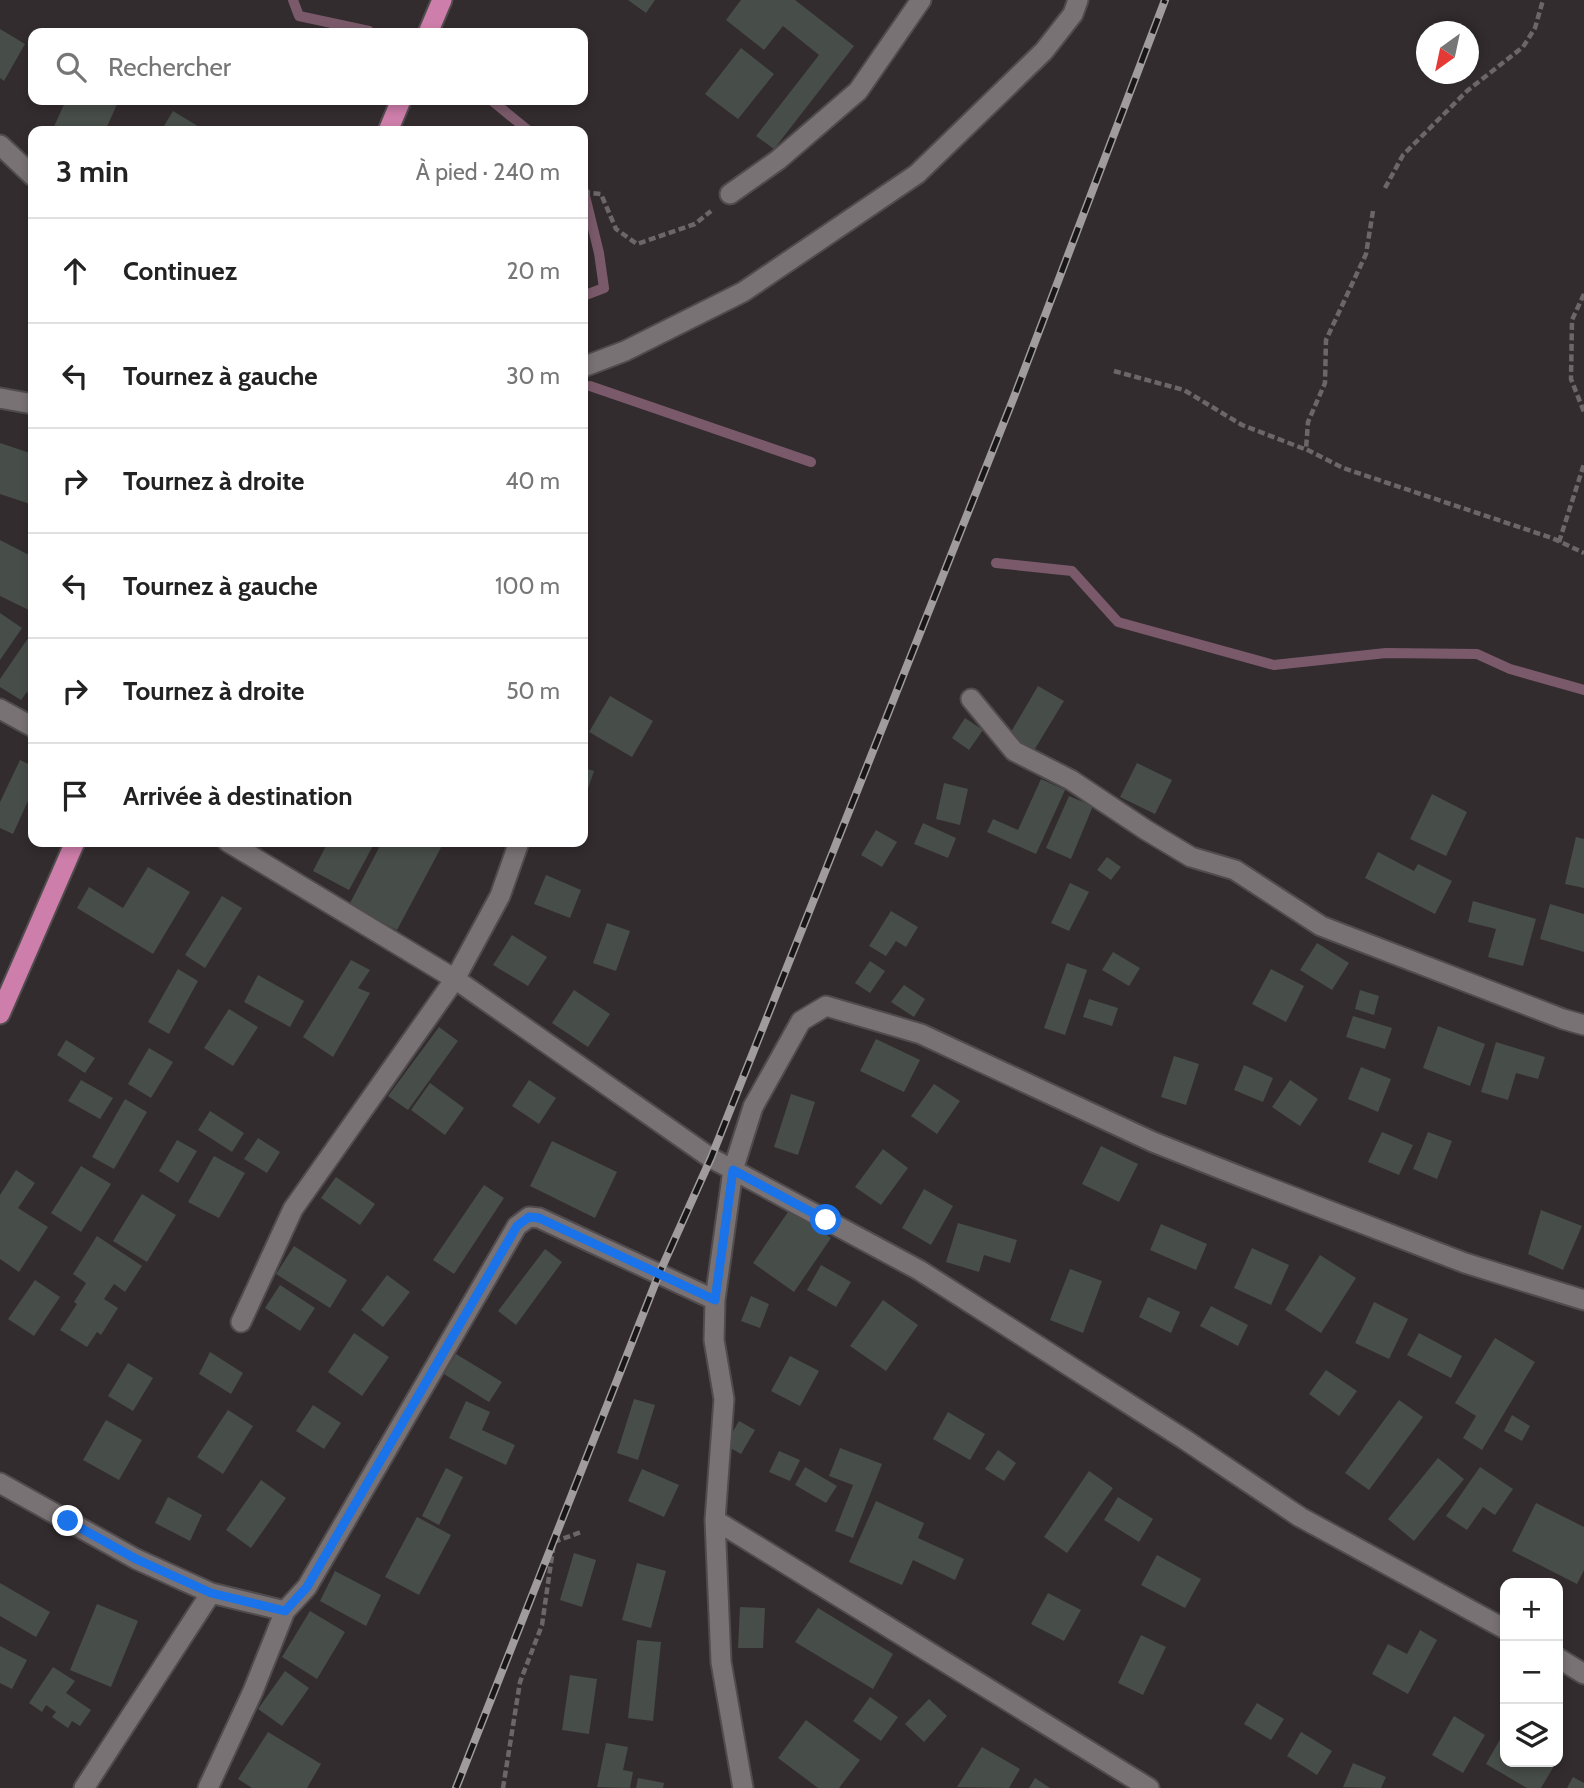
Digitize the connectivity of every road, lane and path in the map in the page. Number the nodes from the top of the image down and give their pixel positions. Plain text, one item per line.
1 (442, 0) edge
2 (921, 0) edge
3 (1079, 0) edge
4 (1543, 0) edge
5 (430, 28) edge
6 (399, 105) edge
7 (390, 126) edge
8 (0, 145) edge
9 (28, 171) edge
10 (1385, 188) dead end
11 (588, 193) edge
12 (730, 194) joint
13 (1373, 211) dead end
14 (1584, 294) edge
15 (588, 365) edge
16 (1114, 371) dead end
17 (0, 398) edge
18 (28, 403) edge
19 (1584, 412) edge
20 (1311, 452) junction
21 (1584, 464) edge
22 (1559, 541) junction
23 (1584, 553) edge
24 (971, 699) dead end
25 (0, 709) edge
26 (28, 724) edge
27 (73, 847) edge
28 (237, 847) edge
29 (517, 847) edge
30 (454, 979) junction
31 (0, 1014) edge
32 (1584, 1025) edge
33 (733, 1170) junction
34 (715, 1300) junction
35 (1584, 1300) edge
36 (241, 1322) dead end
37 (0, 1483) edge
38 (715, 1520) junction
39 (580, 1532) dead end
40 (211, 1593) junction
41 (285, 1611) junction
42 (1500, 1626) edge
43 (1563, 1661) edge
44 (1584, 1674) edge
45 (84, 1788) edge
46 (208, 1788) edge
47 (503, 1788) edge
48 (743, 1788) edge
49 (1149, 1788) edge

1 - 5 highway
2 - 12 street
3 - 15 street
4 - 10 path
6 - 7 highway
8 - 9 street
11 - 12 path
13 - 20 path
14 - 19 path
16 - 20 path
17 - 18 street
20 - 22 path
21 - 22 path
22 - 23 path
24 - 32 street
25 - 26 street
27 - 31 highway
28 - 30 street
29 - 30 street
30 - 33 street
30 - 36 street
33 - 34 street
33 - 35 street
33 - 42 street
34 - 38 street
34 - 41 street
37 - 40 street
38 - 48 street
38 - 49 street
39 - 47 path
40 - 41 street
40 - 45 street
41 - 46 street
43 - 44 street

